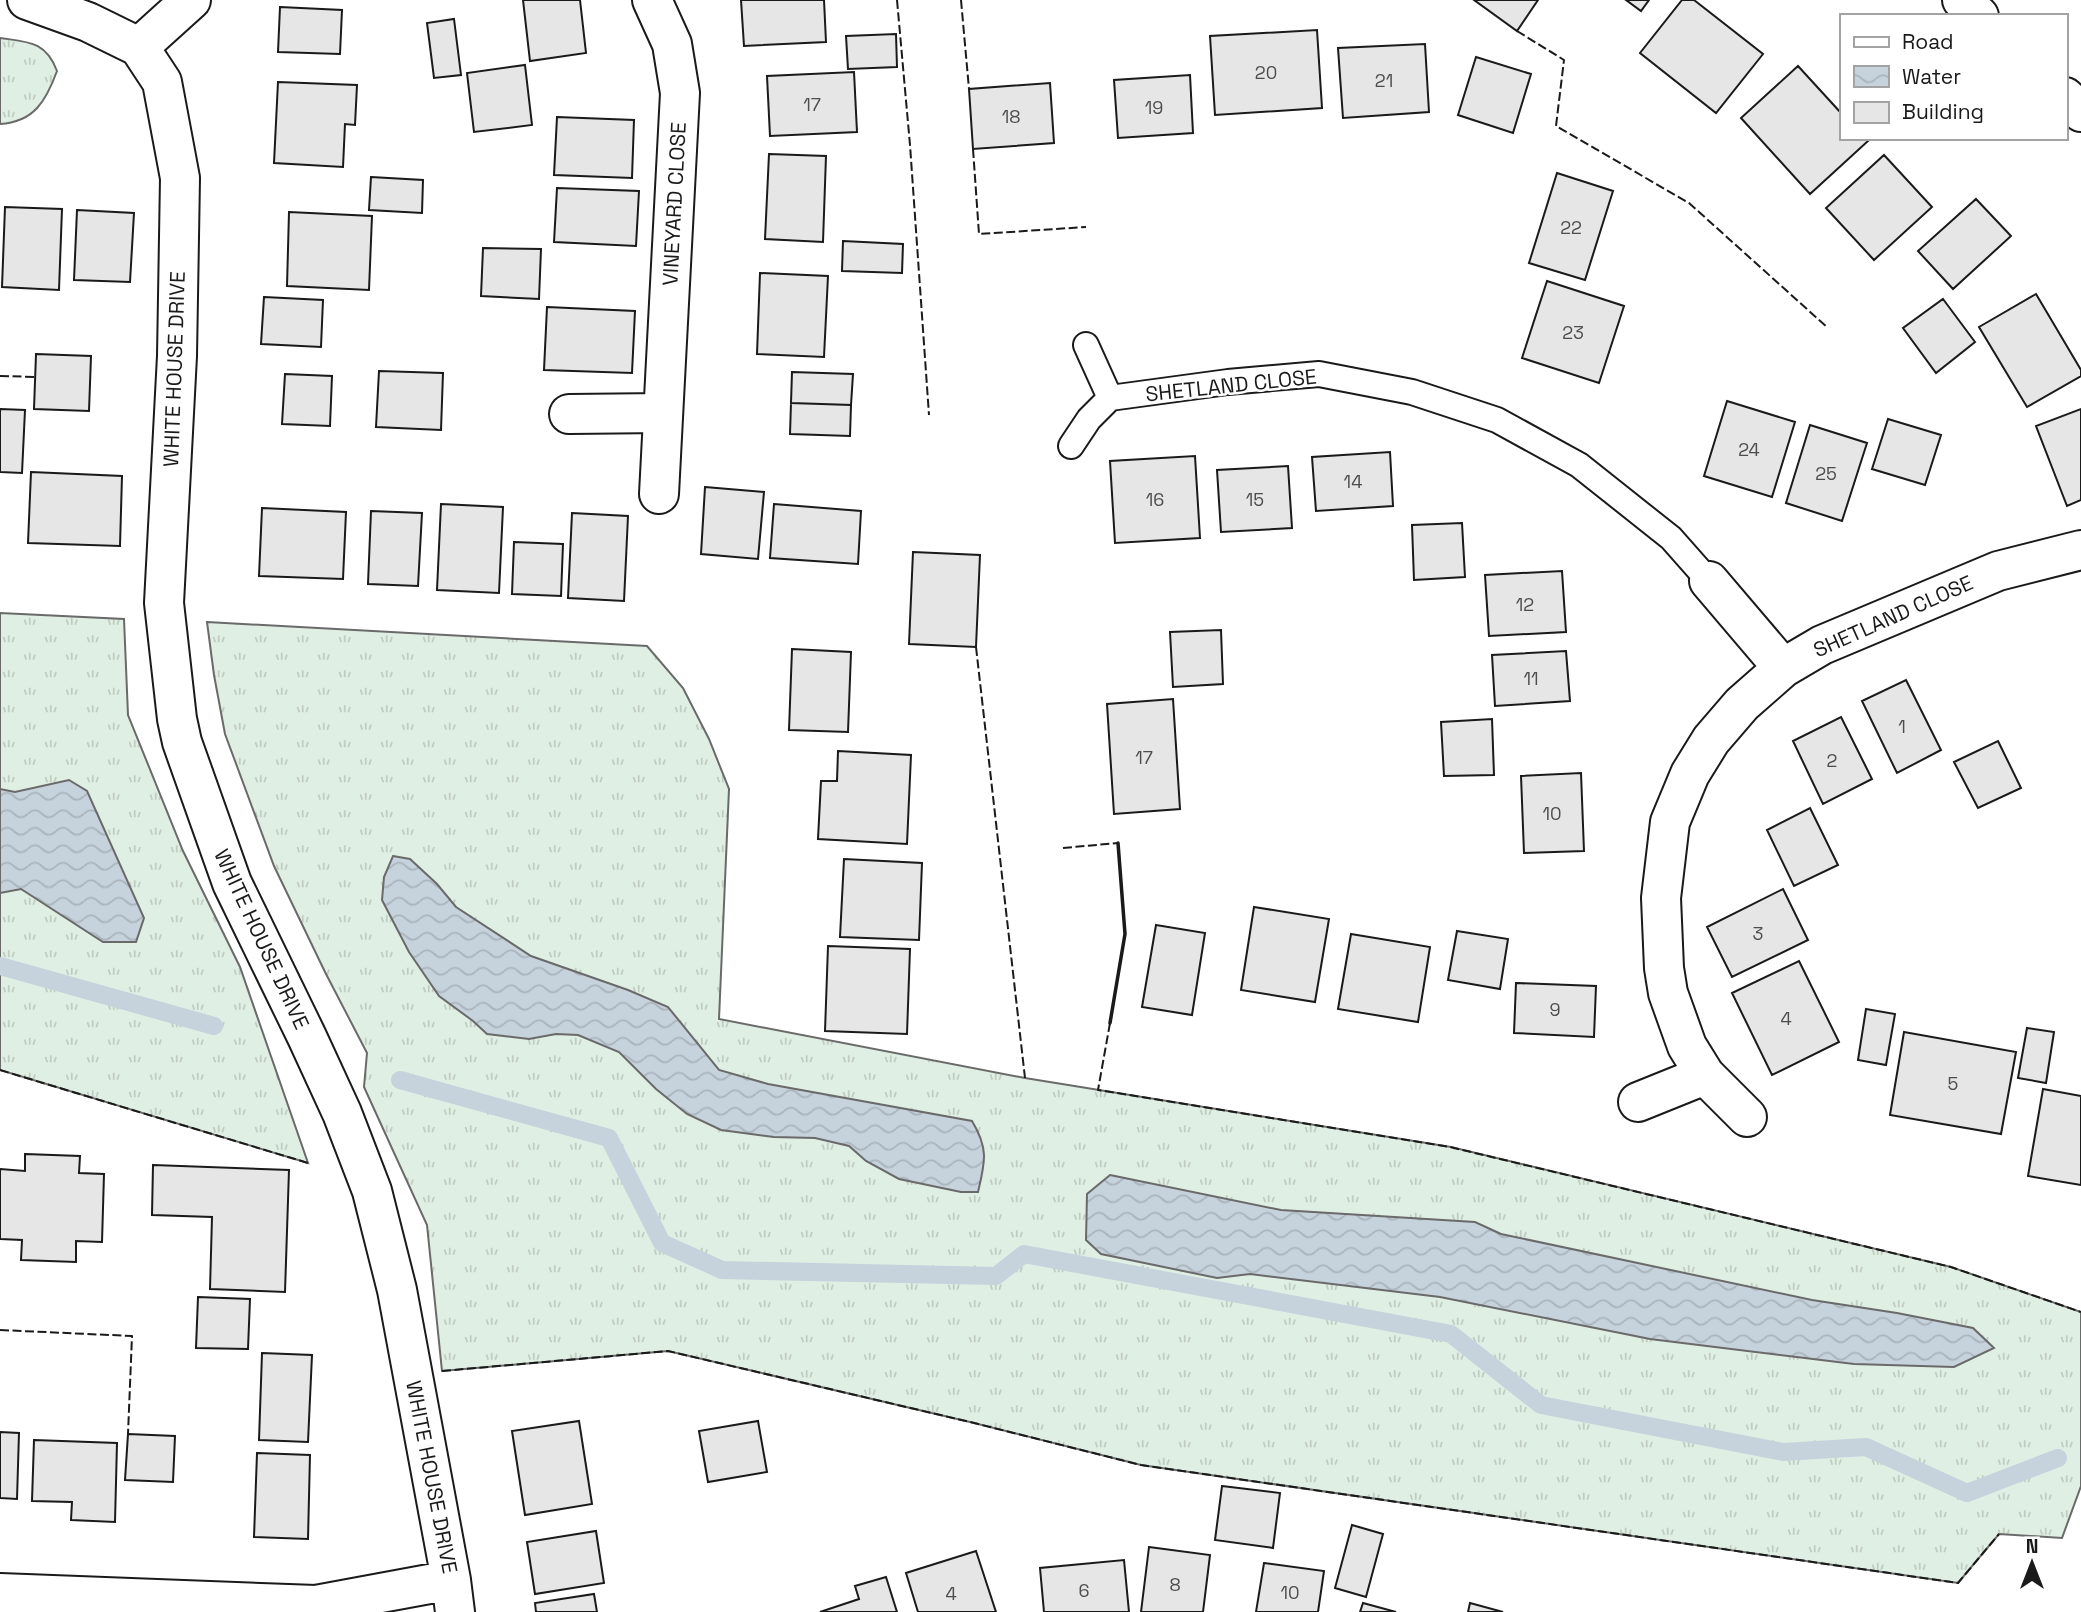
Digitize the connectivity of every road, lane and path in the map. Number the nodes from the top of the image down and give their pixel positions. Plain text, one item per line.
1 (26, 0) edge
2 (191, 0) edge
3 (652, 0) edge
4 (1962, 0) edge
5 (1977, 14) edge
6 (139, 47) junction
7 (2067, 99) edge
8 (2081, 112) edge
9 (1086, 345) dead end
10 (1110, 398) junction
11 (663, 413) junction
12 (569, 414) dead end
13 (1071, 446) dead end
14 (659, 494) dead end
15 (2081, 550) edge
16 (1709, 581) joint
17 (1783, 668) junction
18 (1705, 1075) junction
19 (1638, 1102) dead end
20 (1747, 1117) dead end
21 (0, 1593) edge
22 (453, 1596) edge

1 - 6 street
2 - 6 street
3 - 11 street, VINEYARD CLOSE
4 - 5 street
6 - 22 street, WHITE HOUSE DRIVE
7 - 8 street
9 - 10 lane
10 - 13 lane
10 - 16 lane, SHETLAND CLOSE
11 - 12 street
11 - 14 street, VINEYARD CLOSE
15 - 17 street, SHETLAND CLOSE
16 - 17 street
17 - 18 street, SHETLAND CLOSE
18 - 19 street
18 - 20 street, SHETLAND CLOSE
21 - 22 street

